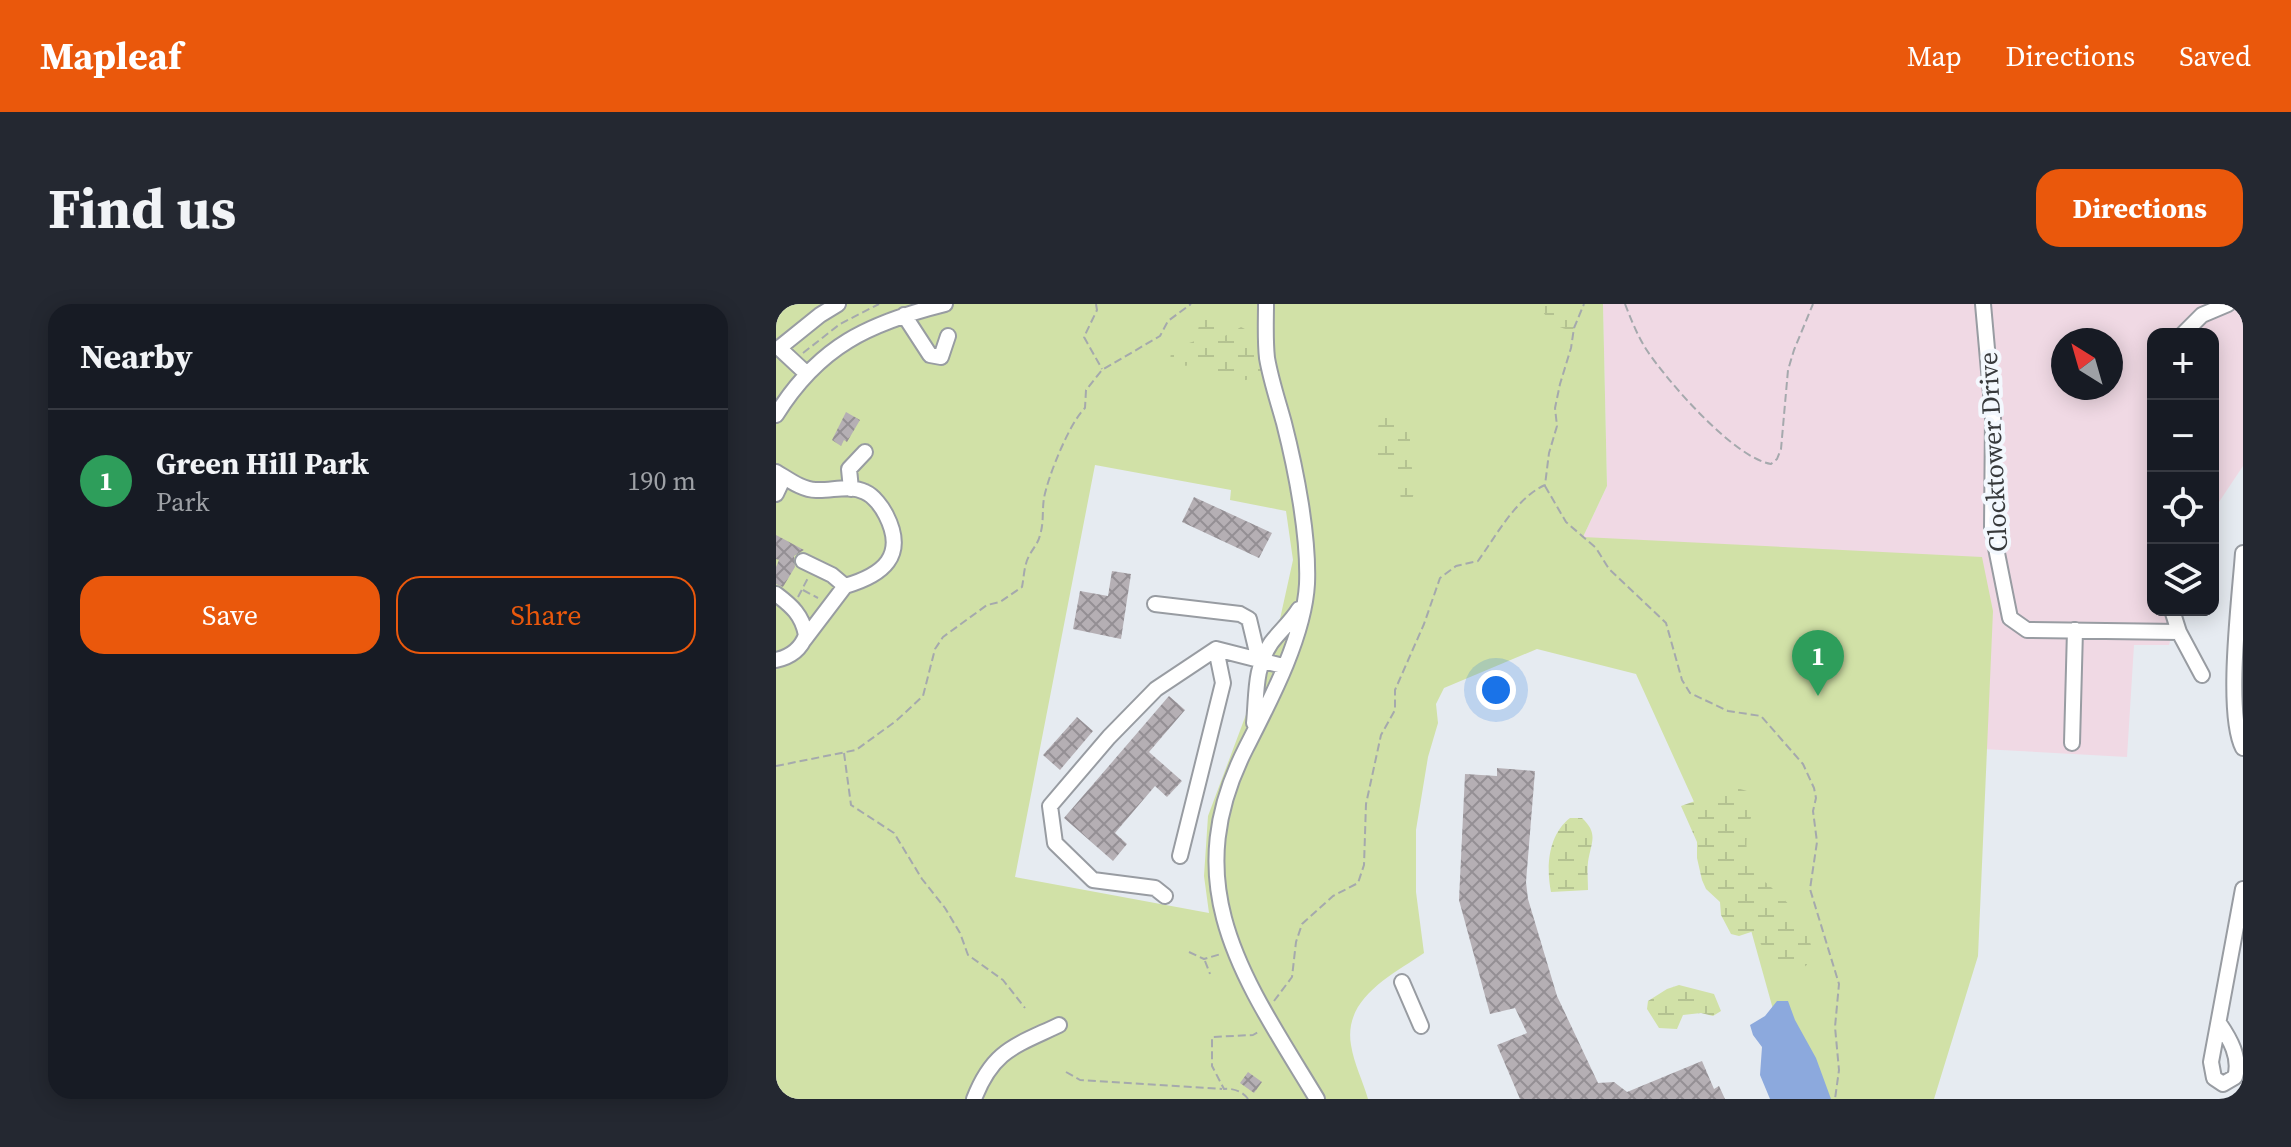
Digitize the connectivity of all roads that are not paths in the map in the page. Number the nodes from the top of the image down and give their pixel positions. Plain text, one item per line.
1 (838, 304) edge
2 (945, 304) edge
3 (1266, 304) edge
4 (1983, 304) edge
5 (2228, 304) edge
6 (911, 310) edge
7 (2189, 328) edge
8 (948, 336) dead end
9 (807, 374) junction
10 (776, 415) edge
11 (865, 452) dead end
12 (780, 475) edge
13 (851, 489) junction
14 (776, 494) edge
15 (2243, 553) edge
16 (808, 563) road end
17 (845, 586) junction
18 (776, 594) edge
19 (1305, 597) junction
20 (1155, 604) dead end
21 (2174, 616) edge
22 (2075, 630) junction
23 (2179, 632) junction
24 (804, 640) junction
25 (1216, 649) junction
26 (776, 660) edge
27 (1260, 661) junction
28 (1283, 666) junction
29 (2202, 675) dead end
30 (2072, 743) dead end
31 (1247, 746) junction
32 (2243, 748) edge
33 (1190, 822) junction
34 (1218, 828) junction
35 (1180, 856) dead end
36 (2243, 889) edge
37 (1165, 896) dead end
38 (1402, 982) dead end
39 (2219, 1023) dead end
40 (1059, 1025) dead end
41 (1421, 1026) dead end
42 (974, 1099) edge
43 (1317, 1099) edge

1 - 9 street
2 - 6 street
3 - 19 street
4 - 22 street, Clocktower Drive
5 - 7 street
6 - 8 street
6 - 9 street
9 - 10 street
11 - 13 street
12 - 13 street
12 - 14 street
13 - 17 street
15 - 32 street
16 - 17 street
17 - 24 street
18 - 24 street
19 - 27 street
19 - 28 street
20 - 27 street
21 - 23 street
22 - 23 street, Clocktower Drive
22 - 30 street
23 - 29 street
24 - 26 street
25 - 27 street
25 - 33 street
25 - 37 street
27 - 28 street
27 - 31 street
28 - 31 street
31 - 34 street
33 - 34 street
33 - 35 street
34 - 43 street
36 - 39 street
38 - 41 street
40 - 42 street

